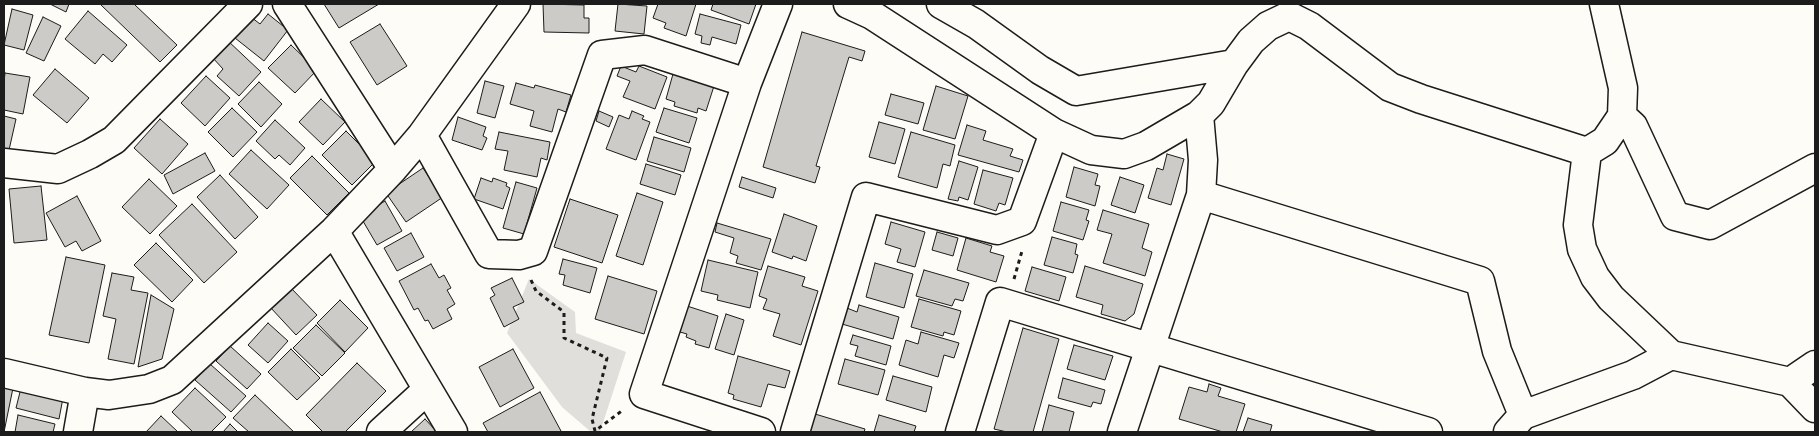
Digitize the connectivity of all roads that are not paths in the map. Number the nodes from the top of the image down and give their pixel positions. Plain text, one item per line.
1 (248, 4) edge
2 (287, 4) edge
3 (516, 4) edge
4 (778, 4) edge
5 (848, 4) edge
6 (941, 4) edge
7 (1604, 4) edge
8 (1308, 15) edge
9 (1234, 64) junction
10 (747, 83) junction
11 (1199, 116) junction
12 (1622, 116) junction
13 (1054, 133) junction
14 (422, 135) junction
15 (1587, 152) junction
16 (4, 164) edge
17 (1815, 168) edge
18 (393, 169) junction
19 (1201, 196) junction
20 (334, 232) junction
21 (1149, 347) junction
22 (1671, 355) junction
23 (1815, 365) edge
24 (4, 373) edge
25 (1790, 382) junction
26 (427, 390) junction
27 (85, 392) junction
28 (1815, 408) edge
29 (1516, 424) edge
30 (78, 432) edge
31 (381, 432) edge
32 (452, 432) edge
33 (761, 432) edge
34 (795, 432) edge
35 (960, 432) edge
36 (1122, 432) edge
37 (1428, 432) edge

1 - 16 street
2 - 18 street
3 - 14 street
4 - 10 street
5 - 13 street
6 - 9 street
7 - 12 street
8 - 9 street
8 - 15 street
9 - 11 street
10 - 14 street
10 - 33 street
11 - 13 street
11 - 19 street
12 - 15 street
12 - 17 street
13 - 34 street
14 - 18 street
15 - 22 street
18 - 20 street
19 - 21 street
19 - 29 street
20 - 26 street
20 - 27 street
21 - 35 street
21 - 36 street
21 - 37 street
22 - 25 street
22 - 29 street
23 - 25 street
24 - 27 street
25 - 28 street
26 - 31 street
26 - 32 street
27 - 30 street

